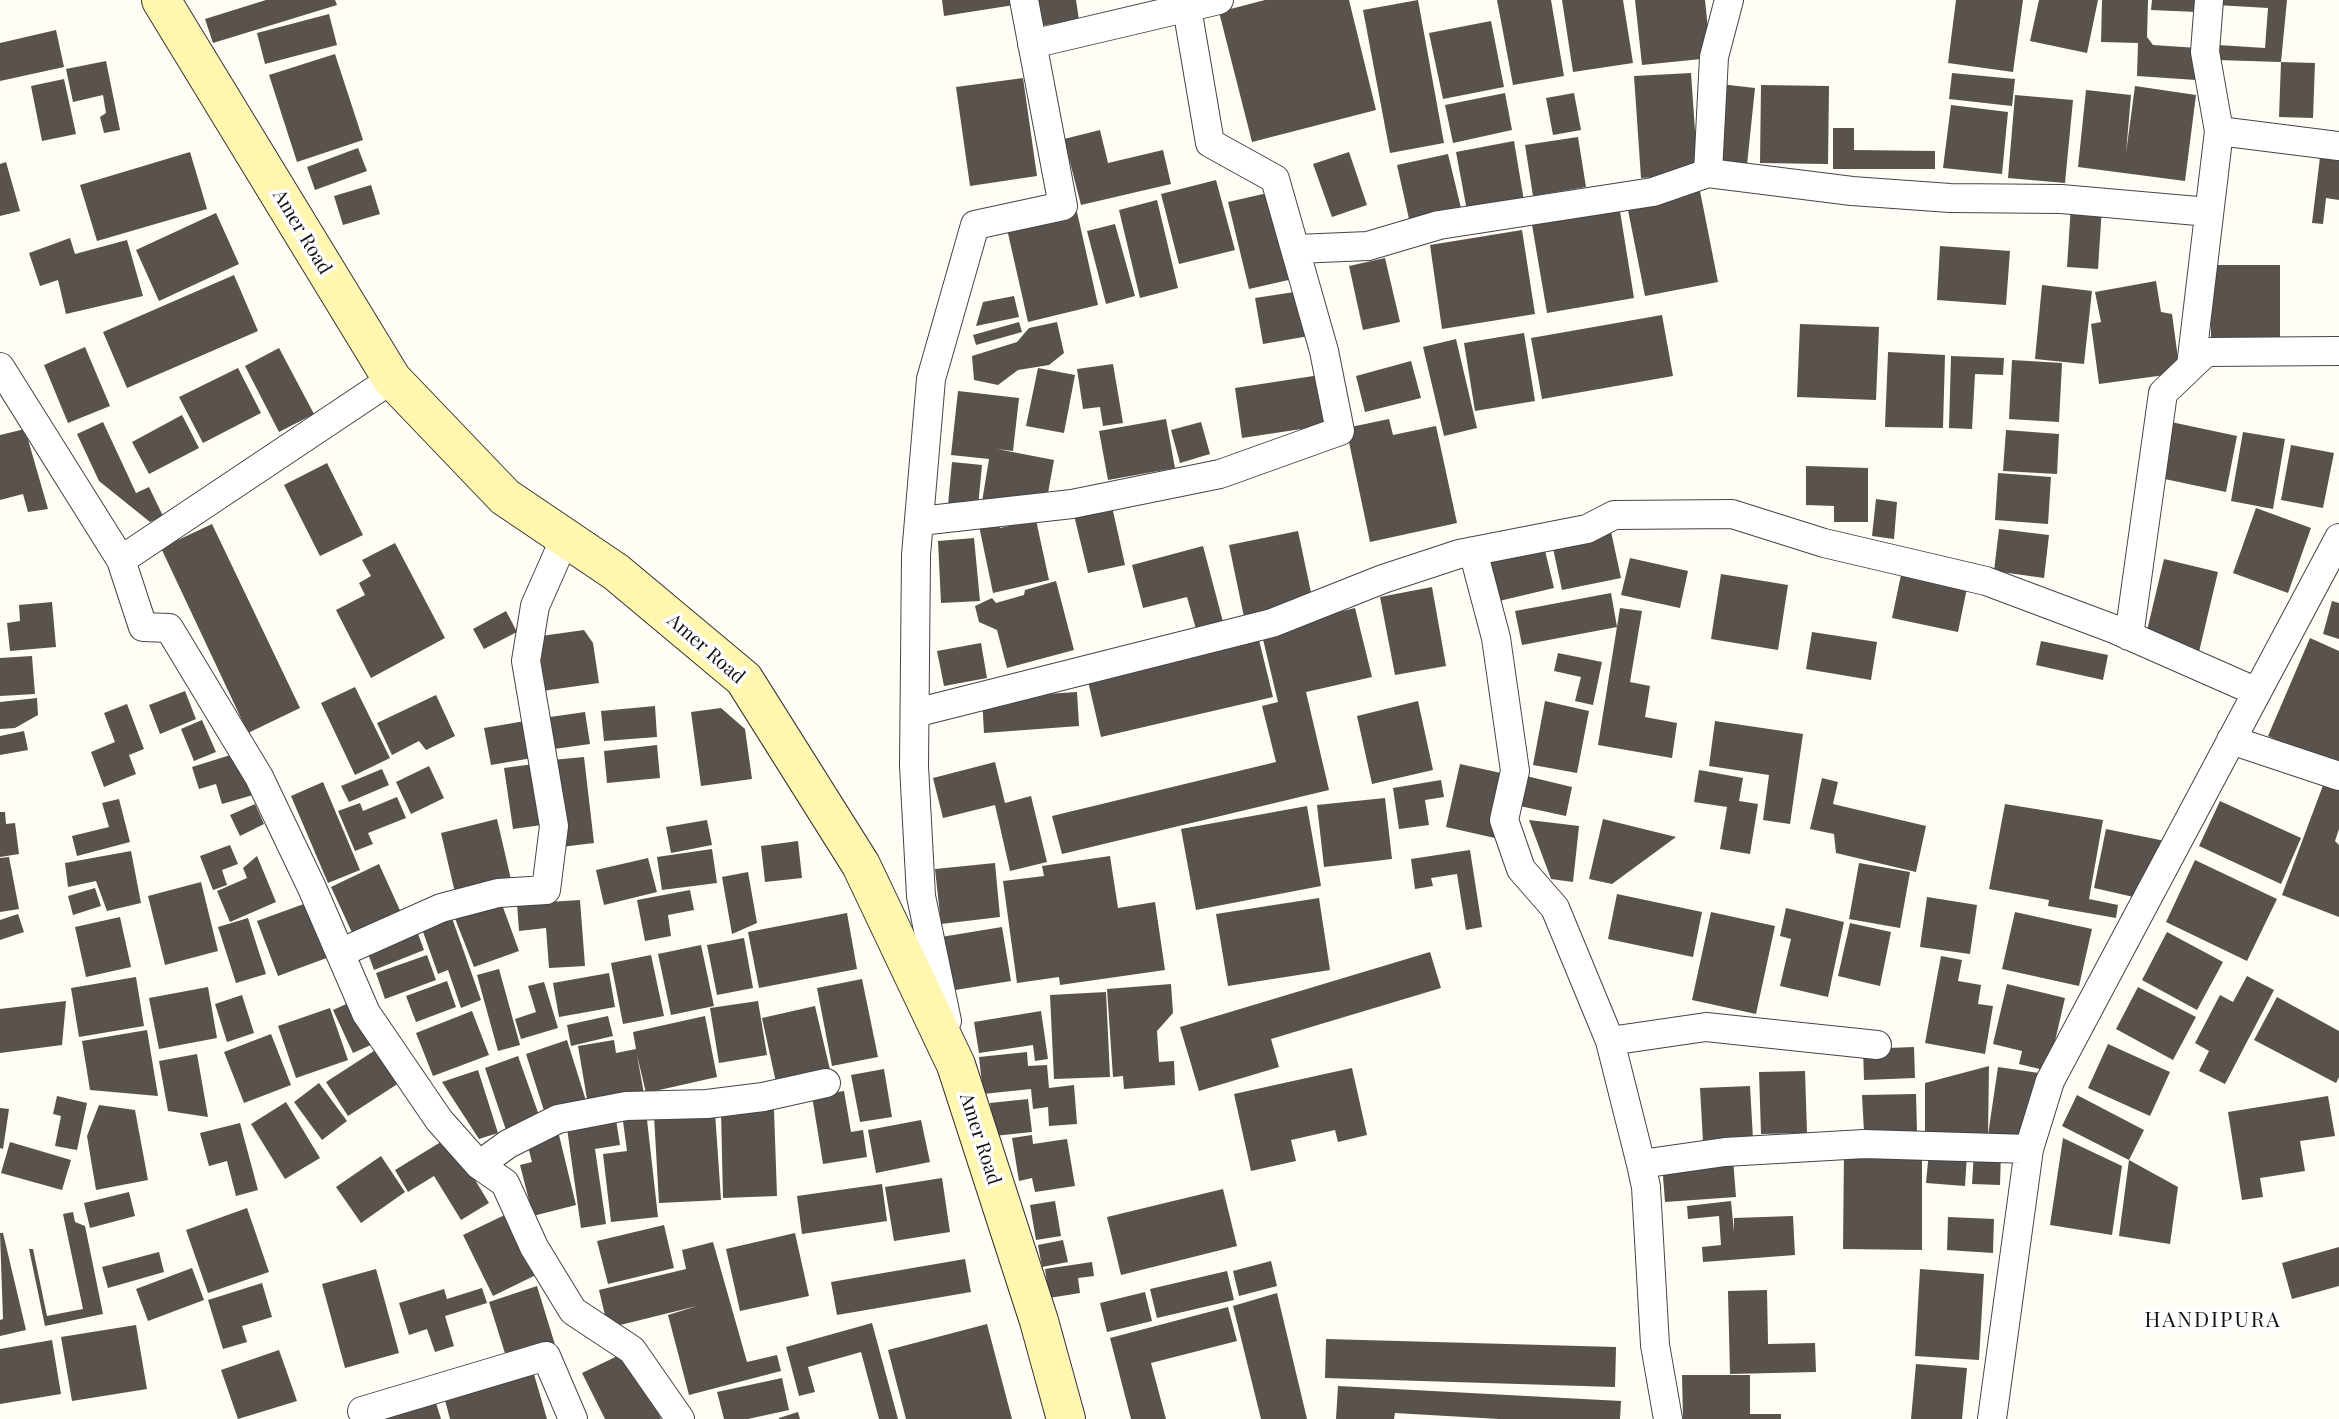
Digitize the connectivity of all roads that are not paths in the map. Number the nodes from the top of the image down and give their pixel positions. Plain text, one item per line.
1 (161, 0) edge
2 (1024, 0) edge
3 (1219, 0) edge
4 (1729, 0) edge
5 (2208, 0) edge
6 (1157, 7) edge
7 (1186, 8) junction
8 (1032, 44) junction
9 (2219, 131) junction
10 (2339, 146) edge
11 (1708, 173) junction
12 (2209, 212) junction
13 (1297, 249) junction
14 (2339, 351) edge
15 (2191, 366) junction
16 (0, 367) edge
17 (392, 379) junction
18 (920, 521) junction
19 (565, 537) junction
20 (2339, 538) edge
21 (1473, 551) junction
22 (121, 560) junction
23 (2129, 636) junction
24 (2257, 692) junction
25 (915, 713) junction
26 (2231, 740) junction
27 (2339, 776) edge
28 (340, 953) junction
29 (1610, 1041) junction
30 (1877, 1045) dead end
31 (956, 1065) junction
32 (826, 1083) dead end
33 (2029, 1149) junction
34 (1641, 1164) junction
35 (479, 1165) junction
36 (362, 1411) dead end
37 (573, 1419) edge
38 (680, 1419) edge
39 (1066, 1419) edge
40 (1668, 1419) edge
41 (1992, 1419) edge

1 - 17 main road, Amer Road
2 - 8 street
3 - 7 street
4 - 11 street
5 - 9 street
6 - 7 street
6 - 8 street
7 - 13 street
8 - 18 street
9 - 10 street
9 - 12 street
11 - 12 street
11 - 13 street
12 - 15 street
13 - 18 street
14 - 15 street
15 - 23 street
16 - 22 street
17 - 19 main road, Amer Road
17 - 22 street
18 - 25 street
19 - 28 street
19 - 31 main road, Amer Road
20 - 24 street
21 - 23 street
21 - 25 street
21 - 29 street
22 - 28 street
23 - 24 street
24 - 26 street
25 - 31 street
26 - 27 street
26 - 33 street
28 - 35 street
29 - 30 street
29 - 34 street
31 - 39 main road, Amer Road
32 - 35 street
33 - 34 street
33 - 41 street
34 - 40 street
35 - 38 street
36 - 37 street

